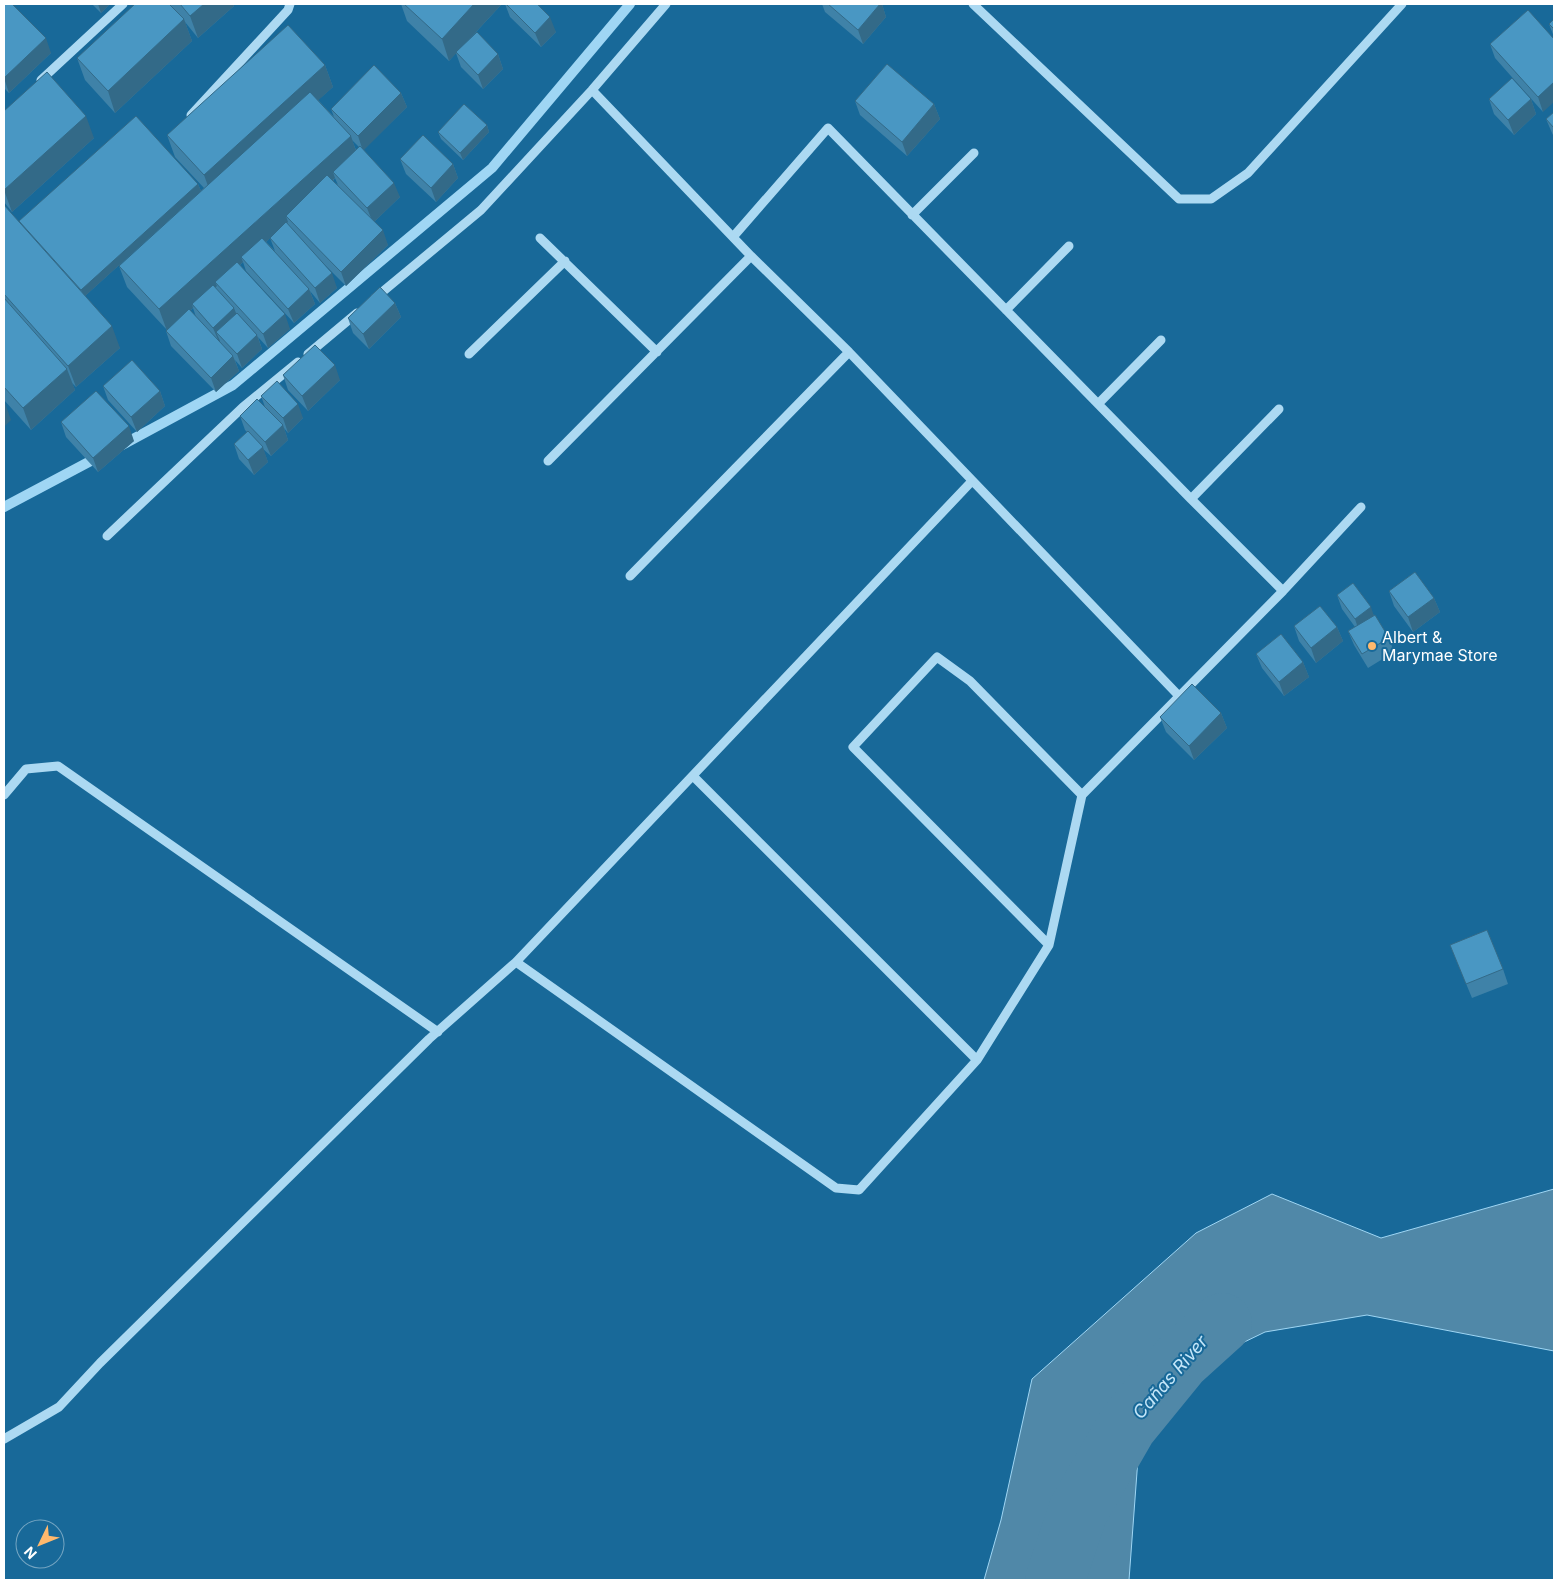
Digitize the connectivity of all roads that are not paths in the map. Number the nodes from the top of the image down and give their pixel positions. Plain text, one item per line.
1 (123, 4) edge
2 (290, 4) edge
3 (666, 4) edge
4 (973, 4) edge
5 (1402, 4) edge
6 (32, 88) edge
7 (592, 90) junction
8 (182, 124) edge
9 (974, 153) dead end
10 (912, 215) junction
11 (733, 237) junction
12 (540, 238) dead end
13 (1069, 246) dead end
14 (751, 256) junction
15 (564, 261) junction
16 (1006, 310) junction
17 (1161, 340) dead end
18 (657, 352) junction
19 (849, 352) junction
20 (470, 354) dead end
21 (1098, 404) junction
22 (1279, 410) dead end
23 (548, 461) dead end
24 (972, 481) junction
25 (1191, 499) junction
26 (1361, 507) dead end
27 (107, 536) dead end
28 (630, 576) dead end
29 (1283, 591) junction
30 (1179, 696) junction
31 (693, 776) junction
32 (4, 795) edge
33 (1082, 795) junction
34 (1049, 945) junction
35 (516, 962) junction
36 (438, 1032) junction
37 (977, 1060) junction
38 (4, 1439) edge

1 - 6 street
2 - 8 street
3 - 7 street
4 - 5 street
7 - 11 street
7 - 27 street
9 - 10 street
10 - 11 street
10 - 16 street
11 - 14 street
12 - 15 street
13 - 16 street
14 - 18 street
14 - 19 street
15 - 18 street
15 - 20 street
16 - 21 street
17 - 21 street
18 - 23 street
19 - 24 street
19 - 28 street
21 - 25 street
22 - 25 street
24 - 30 street
24 - 31 street
25 - 29 street
26 - 29 street
29 - 30 street
30 - 33 street
31 - 35 street
31 - 37 street
32 - 36 street
33 - 34 street
33 - 34 street
34 - 37 street
35 - 36 street
35 - 37 street
36 - 38 street

